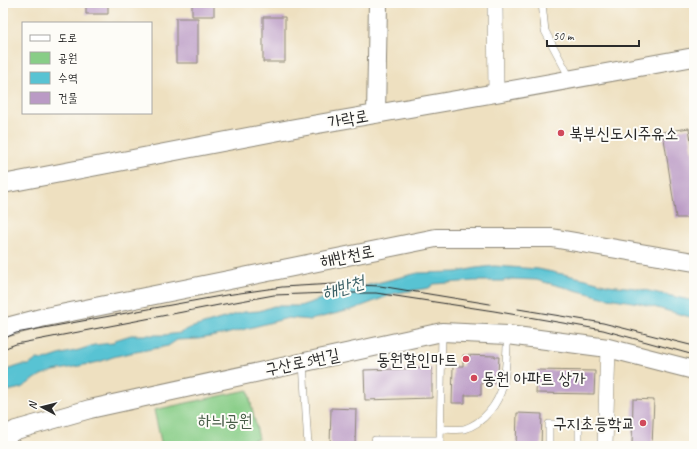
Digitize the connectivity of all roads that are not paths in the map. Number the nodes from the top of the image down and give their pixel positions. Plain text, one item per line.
1 (378, 3) edge
2 (495, 3) edge
3 (542, 3) edge
4 (694, 57) edge
5 (571, 80) junction
6 (496, 93) junction
7 (376, 114) junction
8 (3, 184) edge
9 (694, 262) edge
10 (3, 328) edge
11 (442, 332) junction
12 (508, 335) junction
13 (608, 348) junction
14 (303, 362) junction
15 (694, 370) edge
16 (440, 429) junction
17 (3, 437) edge
18 (413, 443) edge
19 (440, 443) edge
20 (308, 446) edge
21 (374, 446) edge
22 (548, 446) edge
23 (578, 446) edge
24 (605, 446) edge

1 - 7 street
2 - 6 street
3 - 5 lane
4 - 5 street, 가락로
5 - 6 street, 가락로
6 - 7 street, 가락로
7 - 8 street, 가락로
9 - 10 street, 해반천로
11 - 12 street, 구산로5번길
11 - 14 street, 구산로5번길
11 - 16 lane
12 - 13 street, 구산로5번길
12 - 16 lane
13 - 15 street, 구산로5번길
13 - 24 street
14 - 17 street, 구산로5번길
14 - 20 lane
16 - 19 lane
18 - 19 lane
18 - 21 lane
22 - 23 lane

